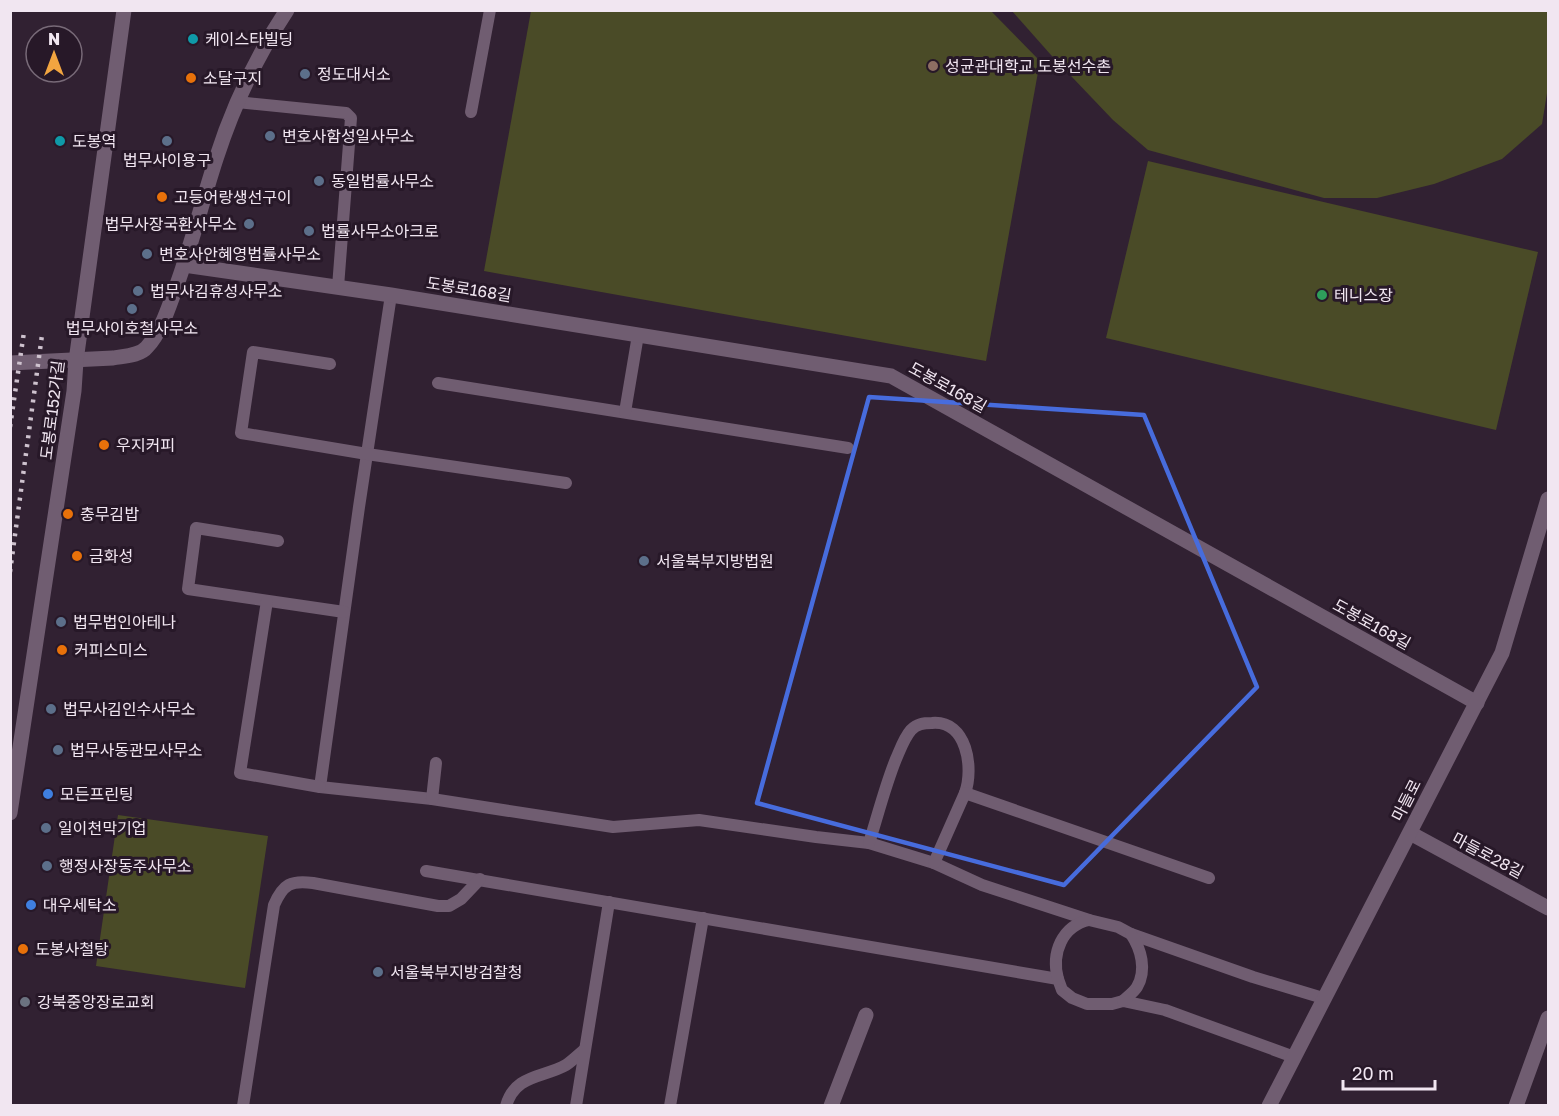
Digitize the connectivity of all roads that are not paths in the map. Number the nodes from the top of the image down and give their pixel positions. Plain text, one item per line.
1 (124, 10) edge
2 (287, 10) edge
3 (490, 10) edge
4 (237, 102) junction
5 (471, 112) dead end
6 (184, 265) junction
7 (338, 287) junction
8 (391, 295) junction
9 (638, 335) junction
10 (76, 361) junction
11 (10, 363) edge
12 (330, 364) dead end
13 (438, 384) dead end
14 (625, 412) junction
15 (848, 448) dead end
16 (367, 454) junction
17 (566, 483) dead end
18 (1548, 499) edge
19 (278, 541) dead end
20 (267, 601) junction
21 (344, 612) junction
22 (1477, 703) junction
23 (436, 763) dead end
24 (320, 787) junction
25 (965, 794) junction
26 (432, 799) junction
27 (10, 813) edge
28 (1410, 833) junction
29 (869, 843) junction
30 (934, 863) junction
31 (426, 871) dead end
32 (1209, 878) dead end
33 (480, 879) junction
34 (609, 902) junction
35 (1548, 908) edge
36 (703, 918) junction
37 (1089, 920) junction
38 (1131, 934) junction
39 (1058, 979) junction
40 (1323, 998) junction
41 (1123, 1001) junction
42 (866, 1015) dead end
43 (1548, 1018) edge
44 (585, 1050) junction
45 (1294, 1057) junction
46 (243, 1106) edge
47 (506, 1106) edge
48 (576, 1106) edge
49 (670, 1106) edge
50 (831, 1106) edge
51 (1269, 1106) edge
52 (1516, 1106) edge

1 - 10 street, 도봉로152가길
2 - 4 street
3 - 5 lane
4 - 6 street
4 - 7 lane
6 - 7 street, 도봉로168길
6 - 10 street
7 - 8 street, 도봉로168길
8 - 9 street, 도봉로168길
8 - 16 lane
9 - 14 lane
9 - 22 street, 도봉로168길
10 - 11 street
10 - 27 street, 도봉로152가길
12 - 16 lane
13 - 14 lane
14 - 15 lane
16 - 17 lane
16 - 21 lane
18 - 22 street, 마들로
19 - 20 lane
20 - 21 lane
20 - 24 lane
21 - 24 lane
22 - 28 street, 마들로
23 - 26 lane
24 - 26 lane
25 - 29 lane
25 - 30 lane
25 - 32 lane
26 - 29 lane
28 - 35 street, 마들로28길
28 - 40 street, 마들로
29 - 30 lane
30 - 37 lane
31 - 33 lane
33 - 34 lane
33 - 46 lane
34 - 36 lane
34 - 44 lane
36 - 39 lane
36 - 49 lane
37 - 38 lane
37 - 39 lane
38 - 40 lane
38 - 41 lane
39 - 41 lane
40 - 45 street, 마들로
41 - 45 lane
42 - 50 street
43 - 52 street
44 - 47 lane
44 - 48 lane
45 - 51 street, 마들로

